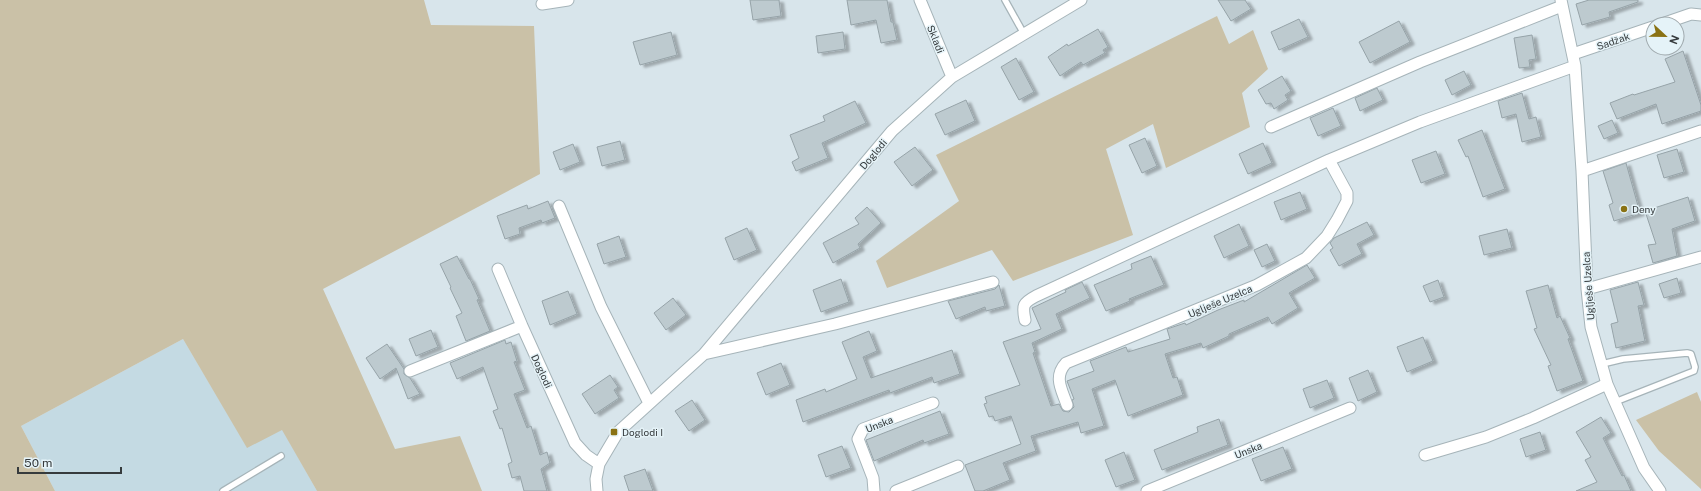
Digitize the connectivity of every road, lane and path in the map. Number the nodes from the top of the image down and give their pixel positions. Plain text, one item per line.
1 (568, 0) edge
2 (920, 0) edge
3 (1005, 0) edge
4 (1081, 0) edge
5 (1562, 3) edge
6 (542, 4) dead end
7 (1701, 15) edge
8 (1685, 16) edge
9 (1645, 30) edge
10 (1024, 34) junction
11 (1573, 54) junction
12 (1576, 66) junction
13 (952, 78) junction
14 (1271, 127) dead end
15 (1701, 131) edge
16 (1329, 160) junction
17 (1582, 171) junction
18 (559, 206) dead end
19 (1701, 257) edge
20 (498, 269) dead end
21 (993, 282) dead end
22 (1587, 289) junction
23 (1025, 320) dead end
24 (522, 326) junction
25 (704, 354) junction
26 (1602, 364) junction
27 (410, 370) dead end
28 (1607, 384) junction
29 (1615, 402) junction
30 (649, 403) junction
31 (933, 403) dead end
32 (1067, 405) dead end
33 (1350, 408) dead end
34 (1425, 455) dead end
35 (281, 456) dead end
36 (599, 464) junction
37 (958, 466) dead end
38 (223, 491) edge
39 (597, 491) edge
40 (874, 491) edge
41 (896, 491) edge
42 (1147, 491) edge
43 (1660, 491) edge

1 - 6 street
2 - 13 street, Skladi
3 - 10 lane
4 - 10 street, Doglodi
5 - 11 street, Uglješe Uzelca
5 - 14 street
7 - 8 street
9 - 11 street, Sadžak
10 - 13 street, Doglodi
11 - 12 street, Uglješe Uzelca
12 - 16 street
12 - 17 street, Uglješe Uzelca
13 - 25 street, Doglodi
15 - 17 street
16 - 23 street
16 - 32 street, Uglješe Uzelca
17 - 22 street, Uglješe Uzelca
18 - 30 street
19 - 22 street
20 - 24 street, Doglodi
21 - 25 street, Doglodi
22 - 26 street, Uglješe Uzelca
24 - 27 street
24 - 36 street, Doglodi
25 - 30 street, Doglodi
26 - 28 street, Uglješe Uzelca
26 - 29 lane
28 - 29 street, Uglješe Uzelca
28 - 34 street
29 - 43 street, Uglješe Uzelca
30 - 36 street, Doglodi
31 - 40 street, Unska
33 - 42 street, Unska
35 - 38 lane
36 - 39 street, Doglodi
37 - 41 street

